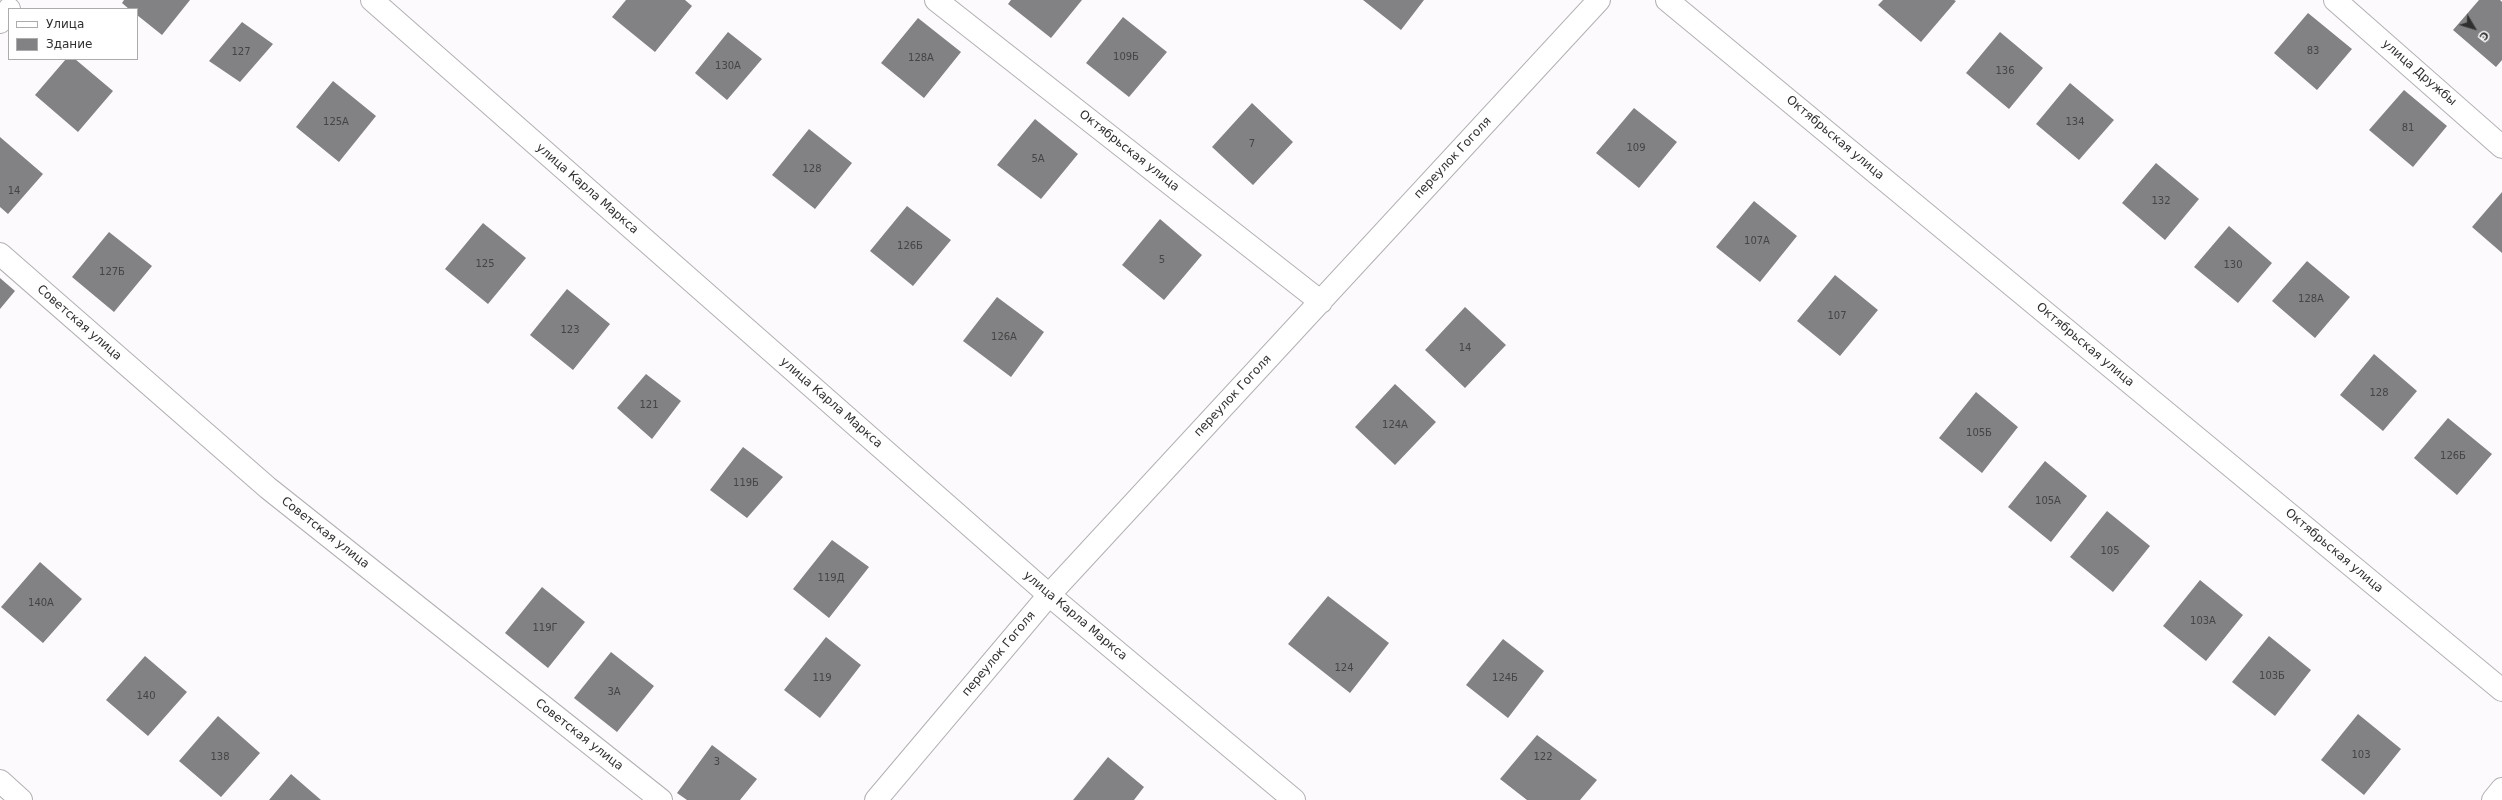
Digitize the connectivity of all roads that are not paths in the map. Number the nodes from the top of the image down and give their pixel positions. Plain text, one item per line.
1 (16, 0) edge
2 (372, 0) edge
3 (936, 0) edge
4 (1599, 0) edge
5 (1667, 0) edge
6 (2335, 0) edge
7 (10, 8) edge
8 (8, 10) edge
9 (0, 22) edge
10 (2502, 146) edge
11 (0, 254) edge
12 (1321, 302) junction
13 (1049, 595) junction
14 (2502, 690) edge
15 (0, 781) edge
16 (2502, 789) edge
17 (21, 800) edge
18 (661, 800) edge
19 (876, 800) edge
20 (1294, 800) edge
21 (2493, 800) edge

1 - 7 street
2 - 13 street, улица Карла Маркса
3 - 12 street, Октябрьская улица
4 - 12 street, переулок Гоголя
5 - 14 street, Октябрьская улица
6 - 10 street, улица Дружбы
8 - 9 street
11 - 18 street, Советская улица
12 - 13 street, переулок Гоголя
13 - 19 street, переулок Гоголя
13 - 20 street, улица Карла Маркса
15 - 17 street
16 - 21 street

